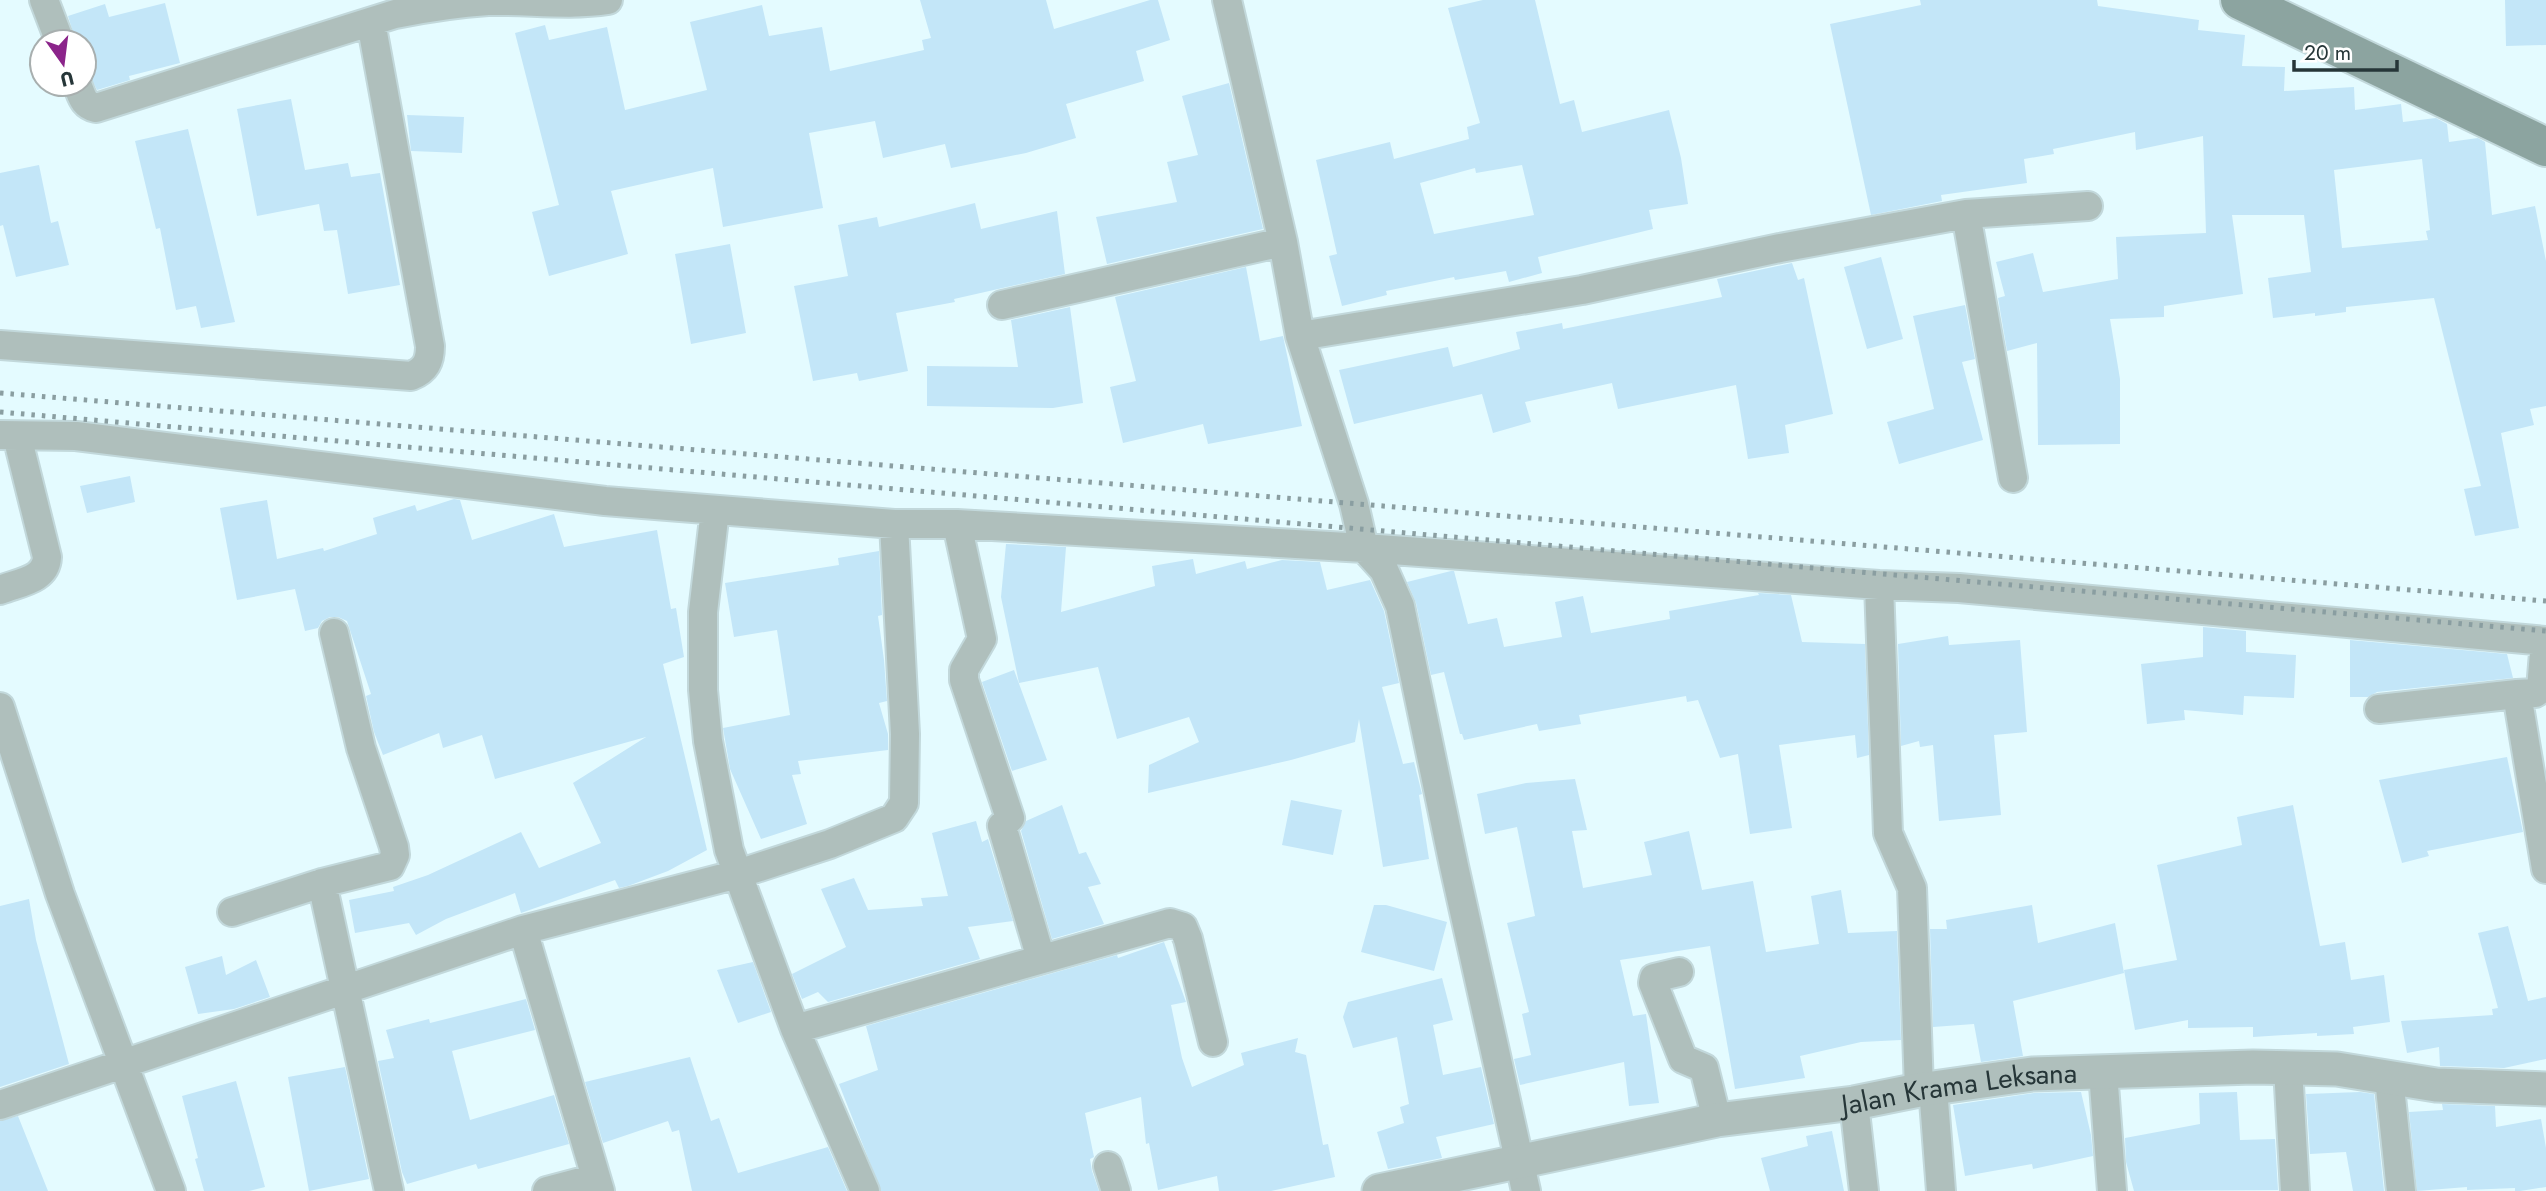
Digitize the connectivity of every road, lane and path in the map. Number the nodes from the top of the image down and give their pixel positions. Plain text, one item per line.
1 (44, 0) edge
2 (608, 0) edge
3 (1227, 0) edge
4 (2240, 0) edge
5 (386, 12) edge
6 (55, 28) edge
7 (82, 98) edge
8 (2546, 147) edge
9 (2088, 206) dead end
10 (1966, 215) junction
11 (1283, 242) junction
12 (1002, 305) dead end
13 (1300, 336) junction
14 (0, 345) edge
15 (8, 435) edge
16 (2012, 478) dead end
17 (715, 510) junction
18 (894, 524) junction
19 (957, 524) junction
20 (1364, 548) junction
21 (1879, 584) junction
22 (0, 590) edge
23 (334, 633) dead end
24 (2545, 641) edge
25 (2517, 694) junction
26 (0, 707) edge
27 (2379, 709) dead end
28 (2546, 869) edge
29 (738, 874) junction
30 (322, 883) junction
31 (232, 912) dead end
32 (523, 930) junction
33 (1041, 959) junction
34 (1679, 972) dead end
35 (344, 991) junction
36 (795, 1029) junction
37 (1213, 1042) dead end
38 (123, 1063) junction
39 (2288, 1068) junction
40 (2103, 1072) junction
41 (2389, 1078) junction
42 (1926, 1089) junction
43 (2546, 1089) edge
44 (1854, 1103) junction
45 (0, 1105) edge
46 (1717, 1120) junction
47 (1522, 1176) edge
48 (598, 1185) edge
49 (171, 1191) edge
50 (389, 1191) edge
51 (547, 1191) edge
52 (865, 1191) edge
53 (1379, 1191) edge
54 (1864, 1191) edge
55 (1941, 1191) edge
56 (2112, 1191) edge
57 (2295, 1191) edge
58 (2401, 1191) edge

1 - 6 street
2 - 5 street
3 - 11 street
4 - 8 main road
5 - 7 street
5 - 14 street
9 - 10 street
10 - 13 street
10 - 16 street
11 - 12 street
11 - 13 street
13 - 20 street
15 - 17 street
15 - 22 street
17 - 18 street
17 - 29 street
18 - 19 street
18 - 29 street
19 - 20 street
19 - 33 street
20 - 21 street
20 - 47 street
21 - 24 street
21 - 42 street
23 - 30 street
24 - 25 street
25 - 27 street
25 - 28 street
26 - 38 street
29 - 32 street
29 - 36 street
30 - 31 street
30 - 35 street
32 - 35 street
32 - 48 street
33 - 36 street
33 - 37 street
34 - 46 street
35 - 38 street
35 - 50 street
36 - 52 street
38 - 45 street
38 - 49 street
39 - 40 street, Jalan Krama Leksana
39 - 41 street, Jalan Krama Leksana
39 - 57 street
40 - 42 street, Jalan Krama Leksana
40 - 56 street
41 - 43 street, Jalan Krama Leksana
41 - 58 street
42 - 44 street, Jalan Krama Leksana
42 - 55 street
44 - 46 street, Jalan Krama Leksana
44 - 54 street
46 - 47 street, Jalan Krama Leksana
47 - 53 street, Jalan Krama Leksana
48 - 51 street

